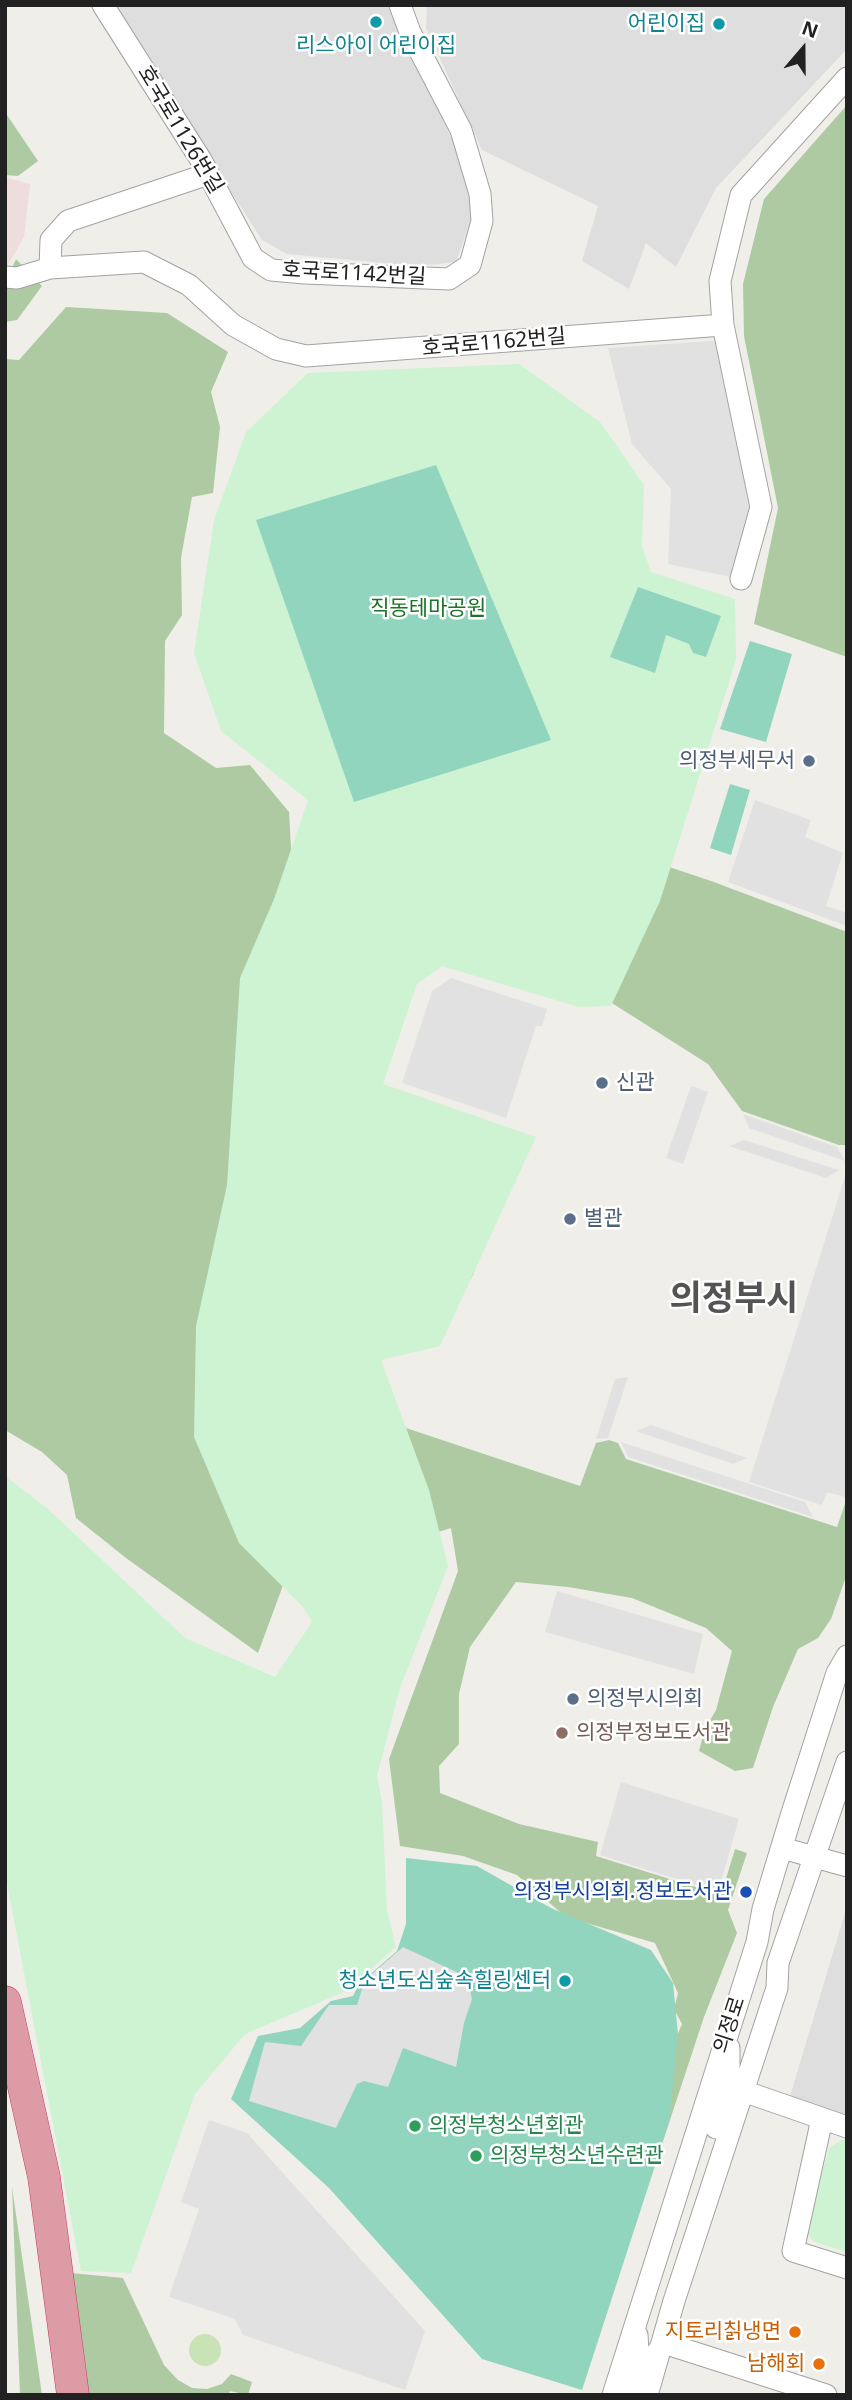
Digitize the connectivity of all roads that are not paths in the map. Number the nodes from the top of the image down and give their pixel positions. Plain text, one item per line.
1 (103, 5) edge
2 (400, 5) edge
3 (847, 78) edge
4 (208, 174) junction
5 (253, 258) joint
6 (50, 268) junction
7 (5, 277) edge
8 (723, 324) junction
9 (741, 579) dead end
10 (847, 1656) edge
11 (847, 1762) edge
12 (782, 1848) junction
13 (814, 1857) junction
14 (847, 1866) edge
15 (5, 2001) edge
16 (729, 2028) junction
17 (743, 2091) junction
18 (822, 2119) junction
19 (847, 2127) edge
20 (847, 2268) edge
21 (636, 2319) junction
22 (664, 2343) junction
23 (73, 2395) edge
24 (613, 2395) edge
25 (629, 2395) edge
26 (639, 2395) edge
27 (647, 2395) edge
28 (826, 2395) edge

1 - 4 street, 호국로1126번길
2 - 5 street, 호국로1142번길
3 - 8 street
4 - 5 street, 호국로1126번길
4 - 6 street
6 - 7 street, 호국로1162번길
6 - 8 street, 호국로1162번길
8 - 9 street
10 - 12 street, 의정로
11 - 13 street, 의정로
12 - 13 street
12 - 16 street, 의정로
13 - 14 street
13 - 17 street, 의정로
15 - 23 highway
16 - 17 street
16 - 21 street, 의정로
17 - 18 street
17 - 22 street, 의정로
18 - 19 street
18 - 20 street
21 - 24 street, 의정로
21 - 25 street
22 - 26 street
22 - 27 street, 의정로
22 - 28 street

